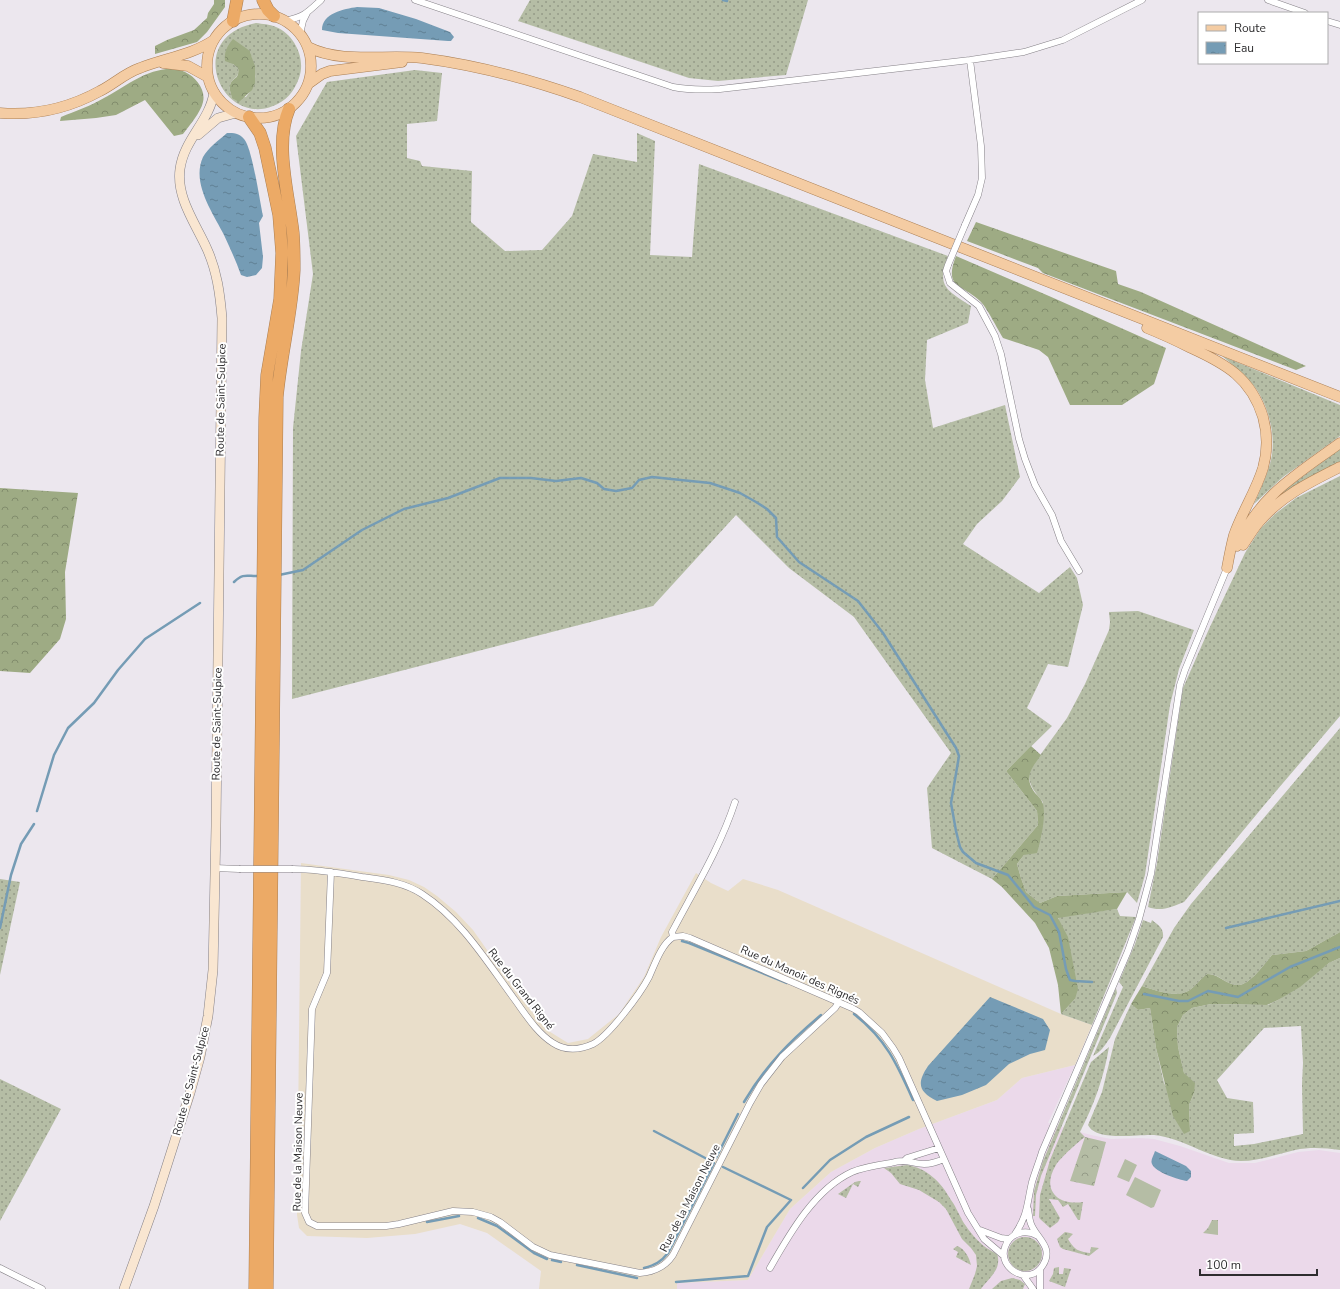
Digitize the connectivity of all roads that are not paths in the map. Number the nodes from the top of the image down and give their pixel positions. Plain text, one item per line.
1 (236, 0) edge
2 (263, 0) edge
3 (320, 0) edge
4 (415, 0) edge
5 (1142, 0) edge
6 (1268, 0) edge
7 (1302, 12) edge
8 (307, 13) junction
9 (279, 18) junction
10 (233, 21) junction
11 (1328, 21) edge
12 (1340, 25) edge
13 (300, 34) junction
14 (215, 40) junction
15 (308, 47) junction
16 (970, 60) junction
17 (157, 63) junction
18 (455, 64) junction
19 (208, 77) junction
20 (308, 84) junction
21 (214, 92) junction
22 (288, 109) junction
23 (236, 113) junction
24 (0, 114) edge
25 (249, 117) junction
26 (184, 154) junction
27 (1099, 303) junction
28 (1340, 397) edge
29 (1340, 443) edge
30 (1340, 467) edge
31 (1227, 568) junction
32 (1079, 571) dead end
33 (269, 575) junction
34 (735, 802) dead end
35 (215, 868) junction
36 (331, 872) junction
37 (673, 936) junction
38 (839, 1002) junction
39 (939, 1148) junction
40 (944, 1159) junction
41 (904, 1161) junction
42 (1028, 1208) junction
43 (980, 1230) junction
44 (1015, 1234) junction
45 (1038, 1236) junction
46 (1009, 1239) junction
47 (1004, 1256) junction
48 (0, 1268) edge
49 (770, 1268) dead end
50 (1040, 1269) junction
51 (1023, 1275) junction
52 (42, 1289) edge
53 (124, 1289) edge
54 (255, 1289) edge
55 (267, 1289) edge
56 (1033, 1289) edge
57 (1040, 1289) edge

1 - 10 highway
2 - 9 highway
3 - 8 street
4 - 16 street
5 - 16 street
6 - 7 street
8 - 9 street
8 - 13 street
9 - 10 main road
9 - 13 main road
10 - 14 main road
11 - 12 street
13 - 15 main road
14 - 17 main road
14 - 19 main road
15 - 18 main road
15 - 20 main road
16 - 32 street, bridge
17 - 19 main road
17 - 24 main road
18 - 20 main road
18 - 27 main road
19 - 21 main road
20 - 22 main road
21 - 23 main road
21 - 26 street, Route de Saint-Sulpice
22 - 25 main road
22 - 33 highway
23 - 25 main road
23 - 26 street, Route de Saint-Sulpice
25 - 33 highway
26 - 35 street, Route de Saint-Sulpice
27 - 28 main road
27 - 31 main road
29 - 31 main road
30 - 31 main road
31 - 42 street
33 - 54 highway
33 - 55 highway
34 - 37 street, Rue du Grand Rigné
35 - 36 street, Rue du Grand Rigné, bridge
35 - 53 street, Route de Saint-Sulpice
36 - 37 street, Rue du Grand Rigné
36 - 38 street, Rue de la Maison Neuve
37 - 38 street, Rue du Manoir des Rignés
38 - 39 street, Rue du Manoir des Rignés
39 - 40 street, Rue du Manoir des Rignés
39 - 41 street
40 - 41 street
40 - 43 street, Rue du Manoir des Rignés
41 - 49 street
42 - 44 street
42 - 45 street
43 - 46 street
43 - 47 street, Rue du Manoir des Rignés
44 - 45 street
44 - 46 street
45 - 50 street
46 - 47 street
47 - 51 street
48 - 52 street
50 - 51 street
50 - 57 street
51 - 56 street

